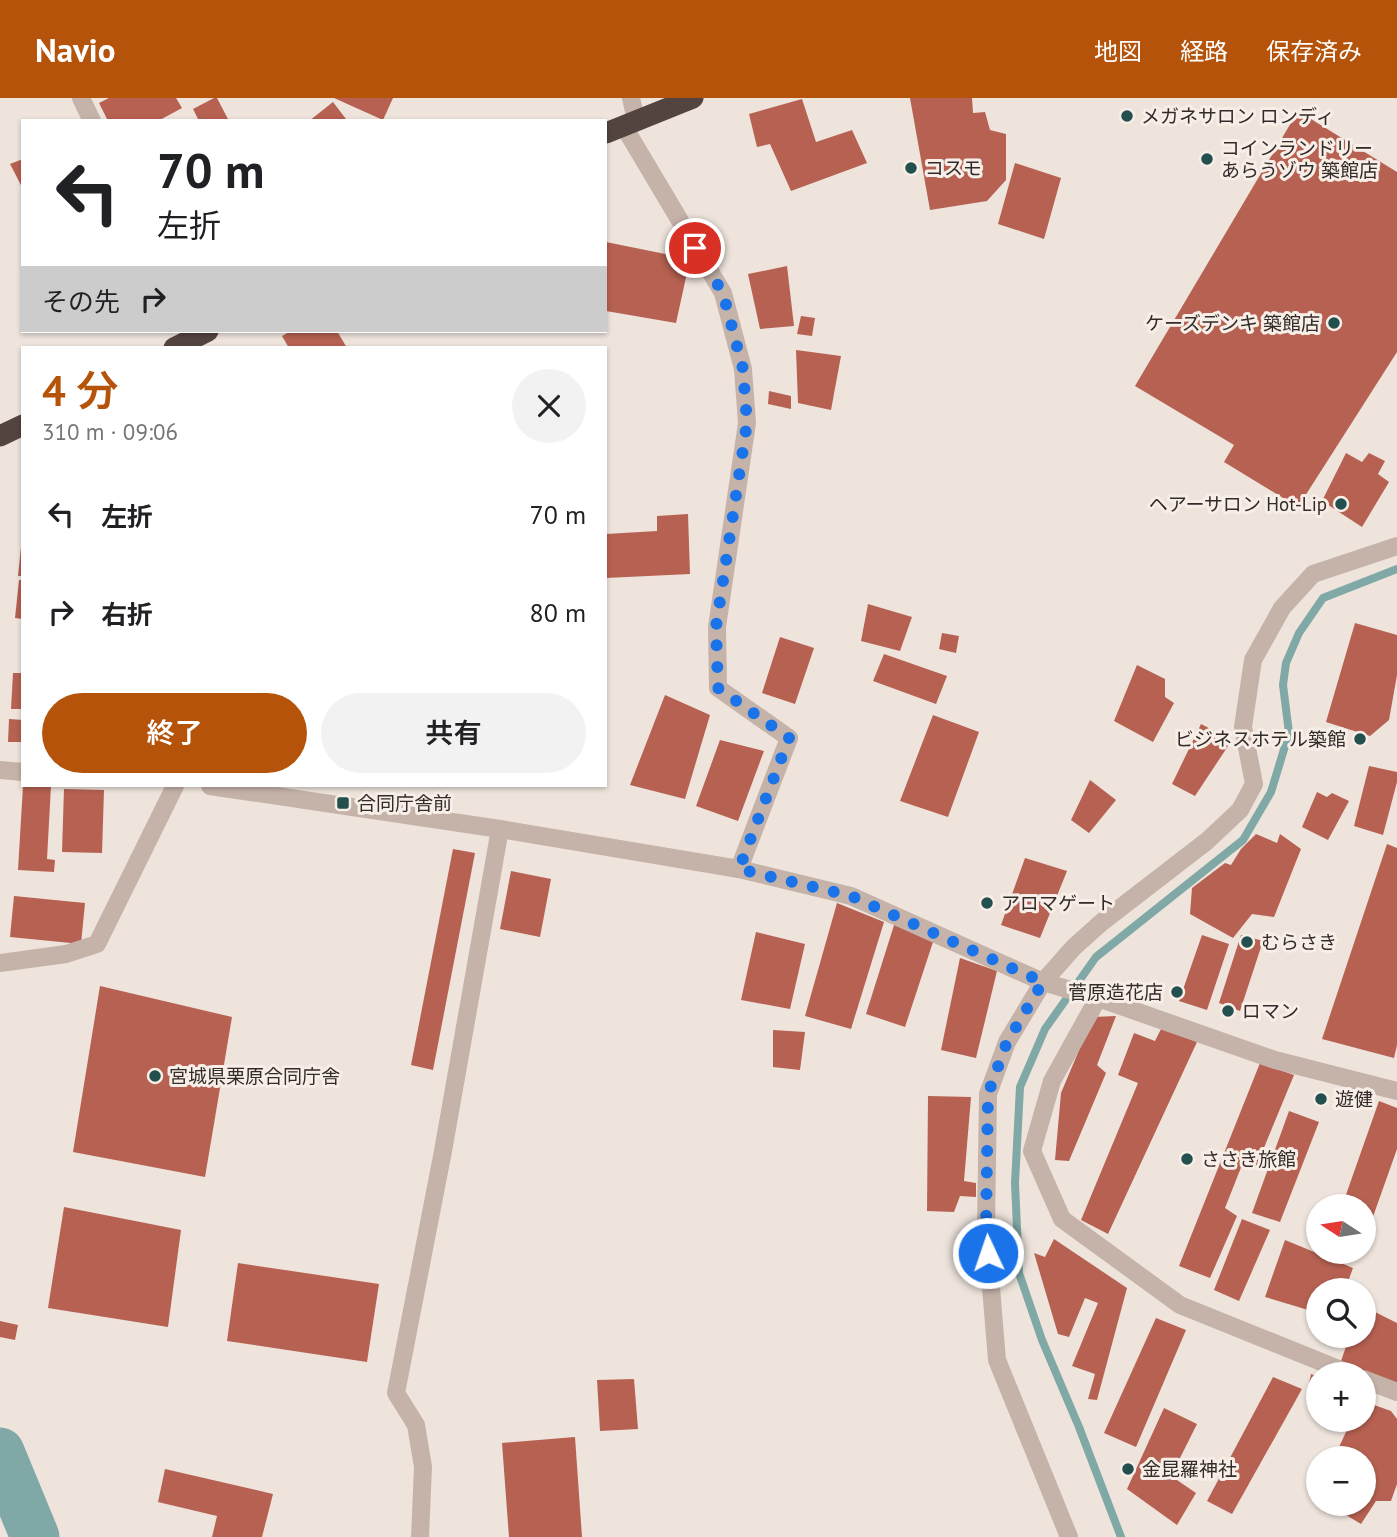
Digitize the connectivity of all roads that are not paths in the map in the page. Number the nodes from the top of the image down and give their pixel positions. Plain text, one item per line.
1 (81, 98) edge
2 (631, 98) edge
3 (692, 98) edge
4 (91, 119) edge
5 (622, 126) edge
6 (201, 333) edge
7 (178, 346) edge
8 (21, 426) edge
9 (0, 436) edge
10 (1397, 546) edge
11 (0, 771) edge
12 (21, 772) edge
13 (175, 787) edge
14 (217, 787) edge
15 (500, 829) junction
16 (739, 869) junction
17 (0, 962) edge
18 (1052, 984) junction
19 (1093, 997) junction
20 (1397, 1091) edge
21 (1321, 1362) edge
22 (1376, 1384) edge
23 (1397, 1392) edge
24 (420, 1537) edge
25 (1069, 1537) edge

1 - 4 street
2 - 5 street
3 - 5 highway
5 - 16 street
6 - 7 highway
8 - 9 highway
10 - 18 street
11 - 12 street
13 - 17 street
14 - 15 street
15 - 16 street
15 - 24 street
16 - 18 street
18 - 19 street
18 - 25 street
19 - 20 street
19 - 21 street
22 - 23 street

